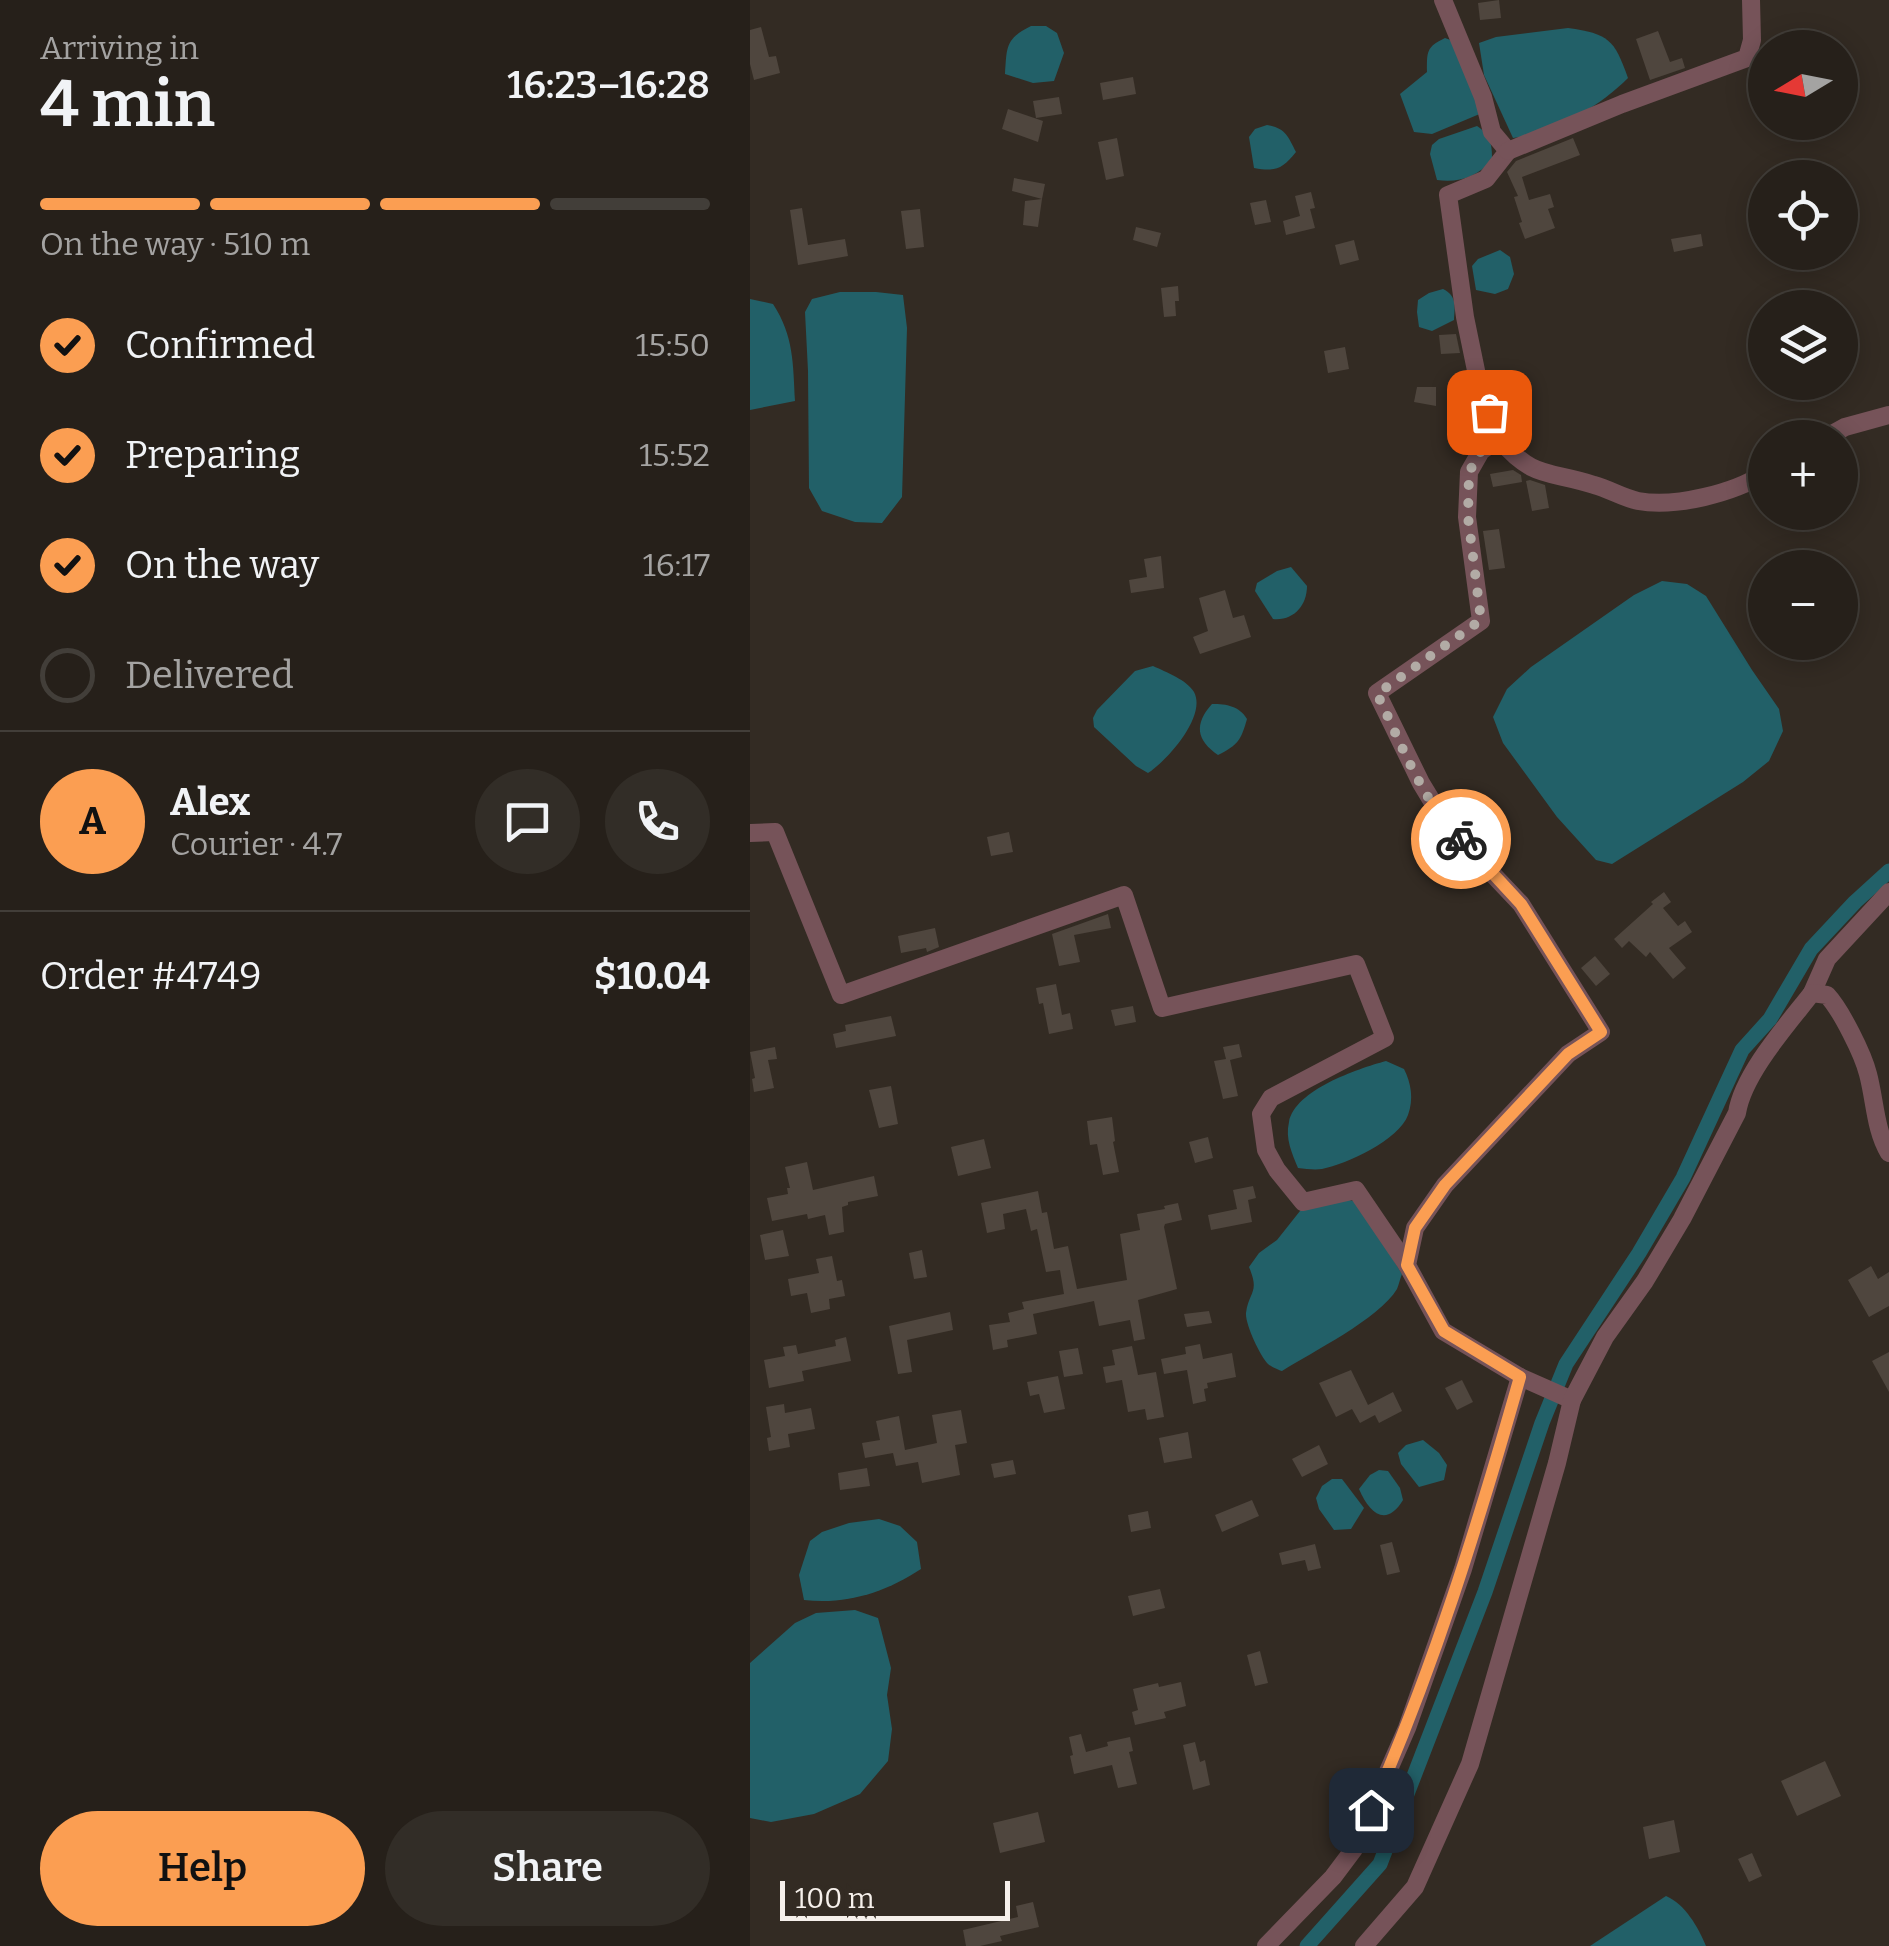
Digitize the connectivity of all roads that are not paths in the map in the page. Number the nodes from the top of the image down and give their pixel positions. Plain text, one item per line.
1 (1443, 0) edge
2 (1750, 0) edge
3 (1508, 151) junction
4 (1889, 415) edge
5 (1858, 423) edge
6 (1499, 438) junction
7 (1748, 484) edge
8 (750, 833) edge
9 (1889, 892) edge
10 (1812, 993) junction
11 (1889, 1153) edge
12 (1407, 1265) junction
13 (1520, 1377) junction
14 (1572, 1400) junction
15 (1266, 1946) edge
16 (1364, 1946) edge

1 - 3 street
2 - 3 street
3 - 6 street
4 - 5 street
6 - 7 street
6 - 12 street
8 - 12 street
9 - 10 street
10 - 11 street
10 - 14 street
12 - 13 street
13 - 14 street
13 - 15 street
14 - 16 street

